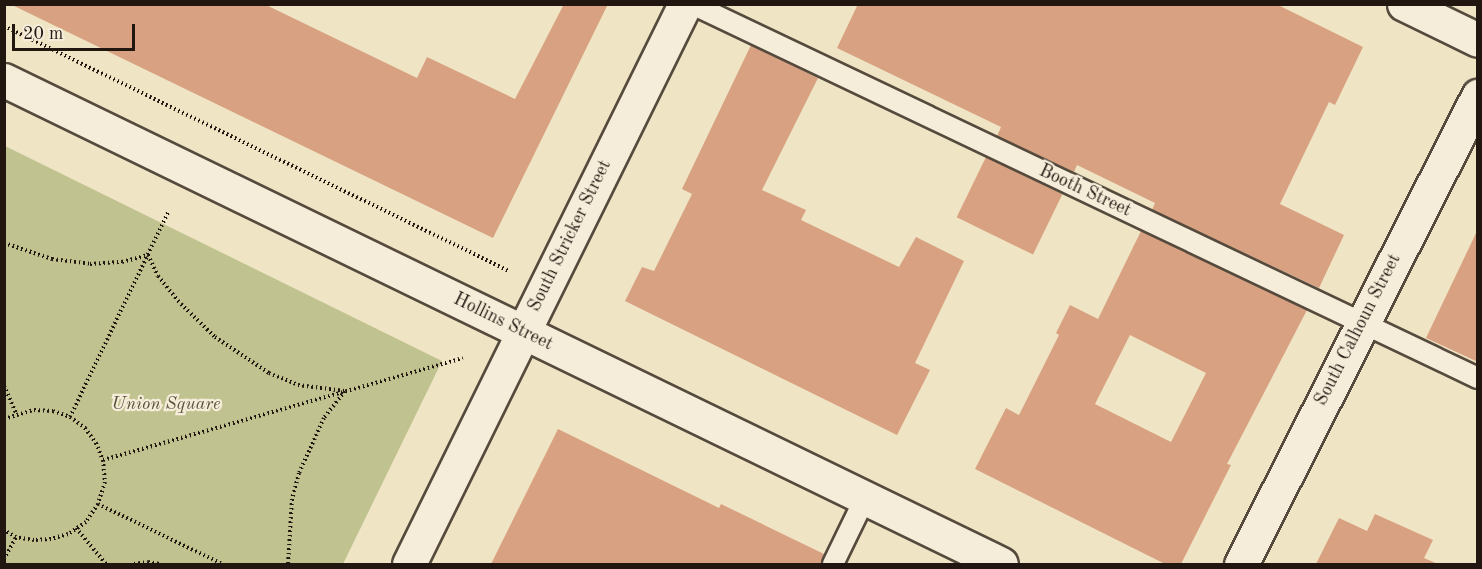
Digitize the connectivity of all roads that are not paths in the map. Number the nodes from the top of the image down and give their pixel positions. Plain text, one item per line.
1 (685, 4) edge
2 (692, 4) edge
3 (1404, 4) edge
4 (1478, 40) edge
5 (4, 80) edge
6 (1478, 96) edge
7 (1361, 322) junction
8 (523, 332) junction
9 (1478, 378) edge
10 (865, 498) junction
11 (409, 564) edge
12 (833, 564) edge
13 (1001, 564) edge
14 (1240, 564) edge

1 - 8 street, South Stricker Street
2 - 7 lane, Booth Street
3 - 4 street
5 - 8 street, Hollins Street
6 - 7 street, South Calhoun Street
7 - 9 lane, Booth Street
7 - 14 street, South Calhoun Street
8 - 10 street, Hollins Street
8 - 11 street, South Stricker Street
10 - 12 lane
10 - 13 street, Hollins Street

